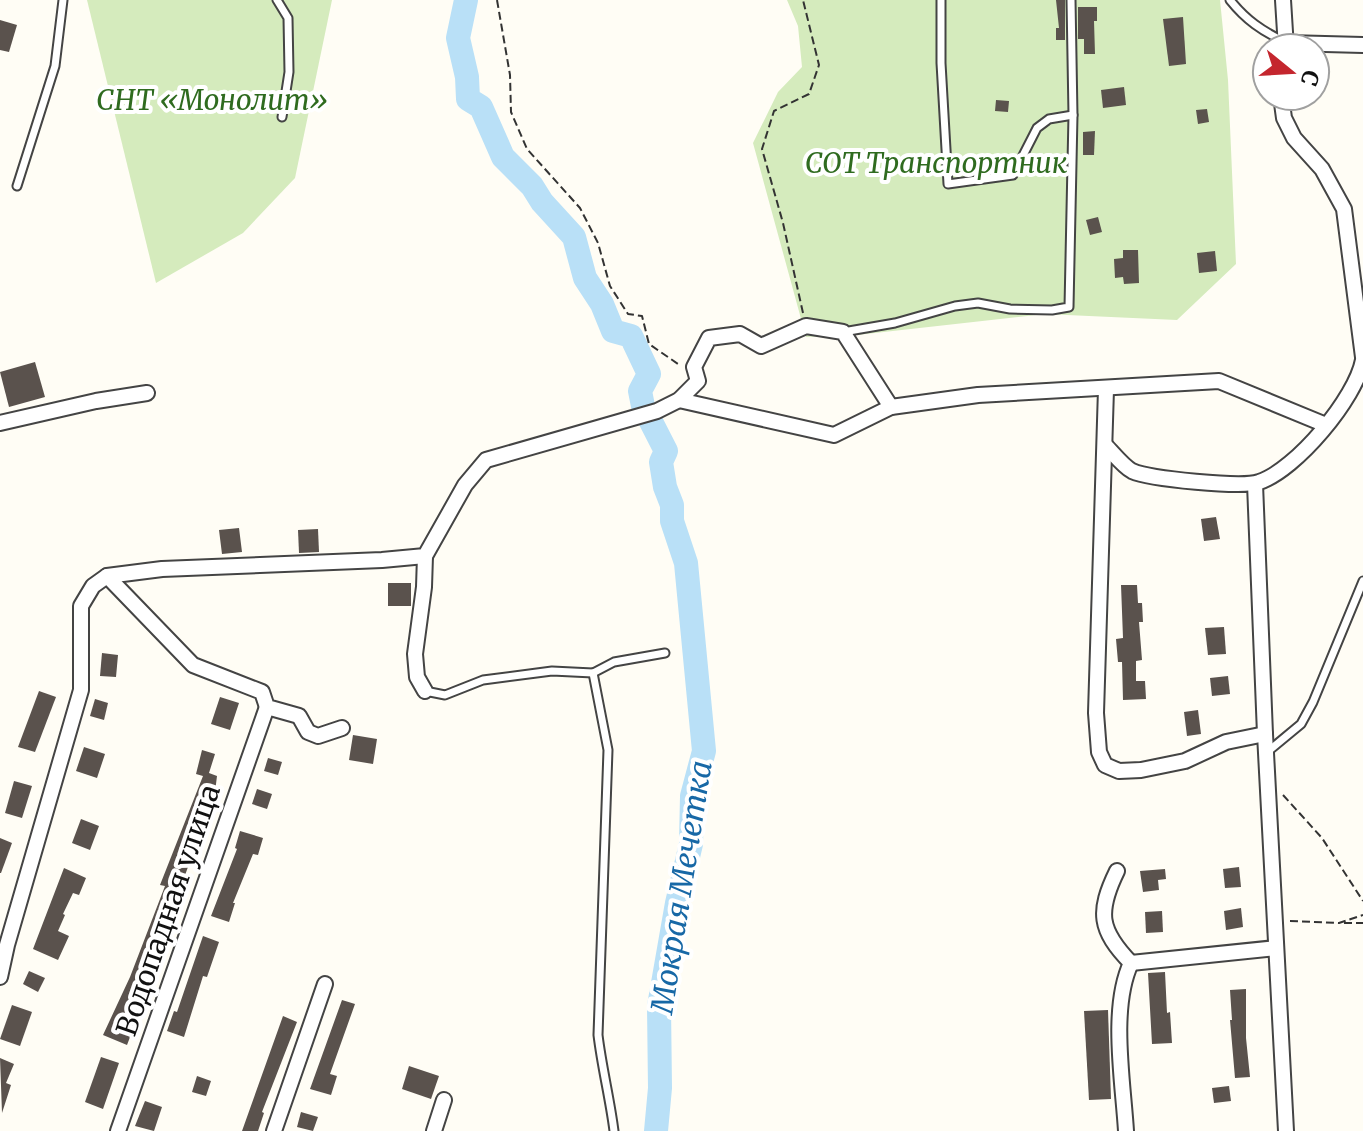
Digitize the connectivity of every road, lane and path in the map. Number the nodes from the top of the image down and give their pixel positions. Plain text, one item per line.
1 (63, 0) edge
2 (277, 0) edge
3 (497, 0) edge
4 (803, 0) edge
5 (941, 0) edge
6 (1071, 0) edge
7 (1230, 0) edge
8 (1283, 0) edge
9 (1264, 32) edge
10 (1285, 32) edge
11 (1331, 45) edge
12 (1363, 45) edge
13 (1283, 112) edge
14 (1073, 115) junction
15 (282, 117) dead end
16 (17, 186) dead end
17 (806, 326) junction
18 (843, 332) junction
19 (1363, 358) edge
20 (694, 367) junction
21 (1106, 389) junction
22 (147, 393) dead end
23 (679, 400) junction
24 (891, 407) junction
25 (0, 423) edge
26 (1326, 425) junction
27 (1106, 446) junction
28 (1255, 484) junction
29 (425, 556) junction
30 (107, 576) junction
31 (1363, 581) edge
32 (665, 653) dead end
33 (593, 673) junction
34 (425, 691) joint
35 (267, 707) junction
36 (342, 728) dead end
37 (1265, 734) junction
38 (1266, 753) junction
39 (1268, 779) junction
40 (1117, 871) dead end
41 (1363, 901) edge
42 (1363, 915) edge
43 (1274, 920) junction
44 (1339, 923) junction
45 (1363, 923) edge
46 (1276, 948) junction
47 (1131, 963) junction
48 (0, 977) edge
49 (325, 984) dead end
50 (444, 1100) dead end
51 (118, 1131) edge
52 (274, 1131) edge
53 (434, 1131) edge
54 (614, 1131) edge
55 (1126, 1131) edge
56 (1286, 1131) edge

1 - 16 lane
2 - 15 lane
3 - 20 path
4 - 17 path
5 - 14 lane
6 - 14 lane
7 - 9 lane
8 - 10 street
11 - 12 street
13 - 19 street
14 - 18 lane
17 - 18 street
17 - 20 street
18 - 24 street
19 - 26 street
20 - 23 street
21 - 24 street
21 - 26 street
21 - 27 street
22 - 25 street
23 - 24 street
23 - 29 street
26 - 28 street
27 - 28 street
27 - 37 street
28 - 37 street
29 - 30 street
29 - 34 street
30 - 35 street
30 - 48 street
31 - 38 lane
32 - 33 lane
33 - 34 lane
33 - 54 lane
35 - 36 street
35 - 51 street, Водопадная улица
37 - 38 street
38 - 39 street
39 - 41 path
39 - 43 street
40 - 47 street
42 - 44 path
43 - 44 path
43 - 46 street
44 - 45 path
46 - 47 street
46 - 56 street
47 - 55 street
49 - 52 street
50 - 53 street

